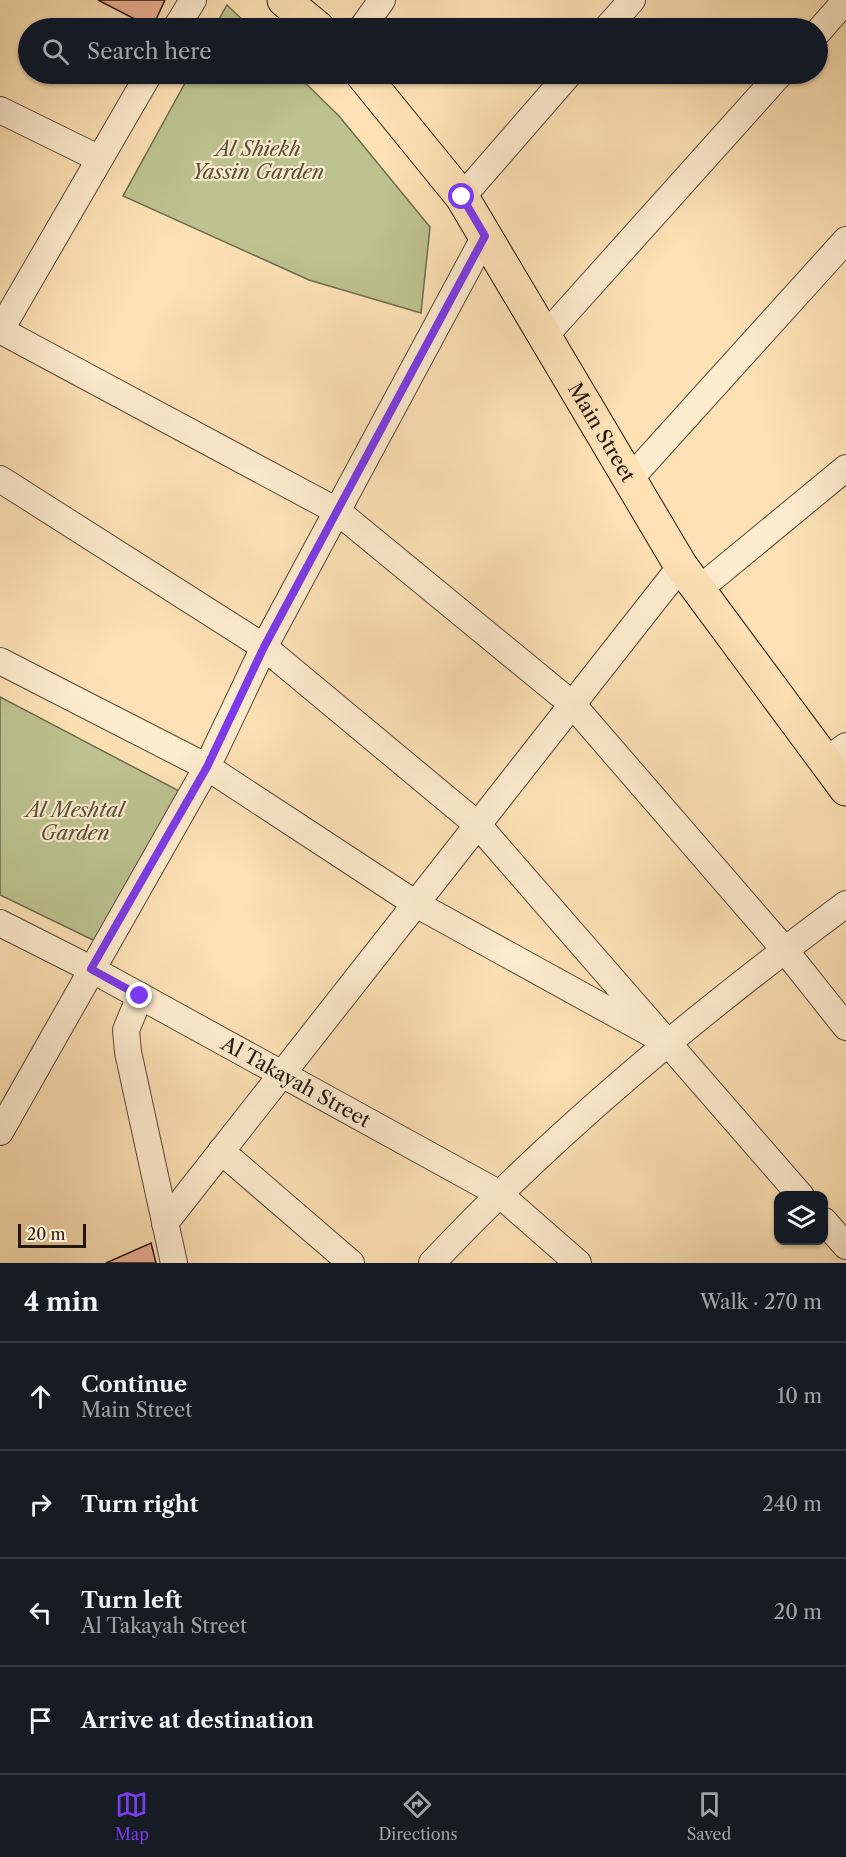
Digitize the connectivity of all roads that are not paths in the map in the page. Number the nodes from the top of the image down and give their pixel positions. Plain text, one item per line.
1 (193, 0) edge
2 (285, 0) edge
3 (382, 0) edge
4 (632, 0) edge
5 (838, 6) edge
6 (182, 18) edge
7 (306, 18) edge
8 (369, 18) edge
9 (616, 18) edge
10 (828, 19) edge
11 (143, 84) edge
12 (370, 84) edge
13 (559, 84) edge
14 (771, 84) edge
15 (0, 110) edge
16 (99, 158) junction
17 (462, 197) junction
18 (485, 236) junction
19 (846, 240) edge
20 (0, 330) edge
21 (544, 338) junction
22 (846, 468) edge
23 (0, 479) edge
24 (628, 481) junction
25 (337, 511) junction
26 (690, 578) junction
27 (264, 647) junction
28 (0, 661) edge
29 (572, 704) junction
30 (836, 754) edge
31 (207, 767) junction
32 (846, 789) edge
33 (478, 825) junction
34 (416, 904) junction
35 (846, 904) edge
36 (0, 923) edge
37 (784, 949) junction
38 (91, 969) junction
39 (140, 996) junction
40 (846, 1027) edge
41 (667, 1042) junction
42 (282, 1074) junction
43 (0, 1132) edge
44 (221, 1151) junction
45 (797, 1191) edge
46 (498, 1193) junction
47 (165, 1223) junction
48 (828, 1226) edge
49 (846, 1246) edge
50 (174, 1263) edge
51 (351, 1263) edge
52 (432, 1263) edge
53 (578, 1263) edge

1 - 6 street
2 - 7 main road
3 - 8 street
4 - 9 street
5 - 10 street
11 - 16 street
12 - 17 main road, Main Street
13 - 17 street
14 - 21 street
15 - 16 street
16 - 20 street
17 - 18 main road, Main Street
18 - 21 main road, Main Street
18 - 25 street
19 - 24 street
20 - 25 street
21 - 24 main road, Main Street
22 - 26 street
23 - 27 street
24 - 26 main road, Main Street
25 - 27 street
25 - 29 street
26 - 29 street
26 - 30 main road, Main Street
27 - 31 street
27 - 33 street
28 - 31 street
29 - 33 street
29 - 37 street
30 - 32 main road, Main Street
31 - 34 street
31 - 38 street
33 - 34 street
33 - 41 street
34 - 41 street
34 - 42 street
35 - 37 street
36 - 38 street, Al Takayah Street
37 - 40 street
37 - 41 street
38 - 39 street, Al Takayah Street
38 - 43 street
39 - 42 street, Al Takayah Street
39 - 47 street
41 - 45 street
41 - 46 street
42 - 44 street
42 - 46 street, Al Takayah Street
44 - 47 street
44 - 51 street
46 - 52 street
46 - 53 street, Al Takayah Street
47 - 50 street
48 - 49 street

